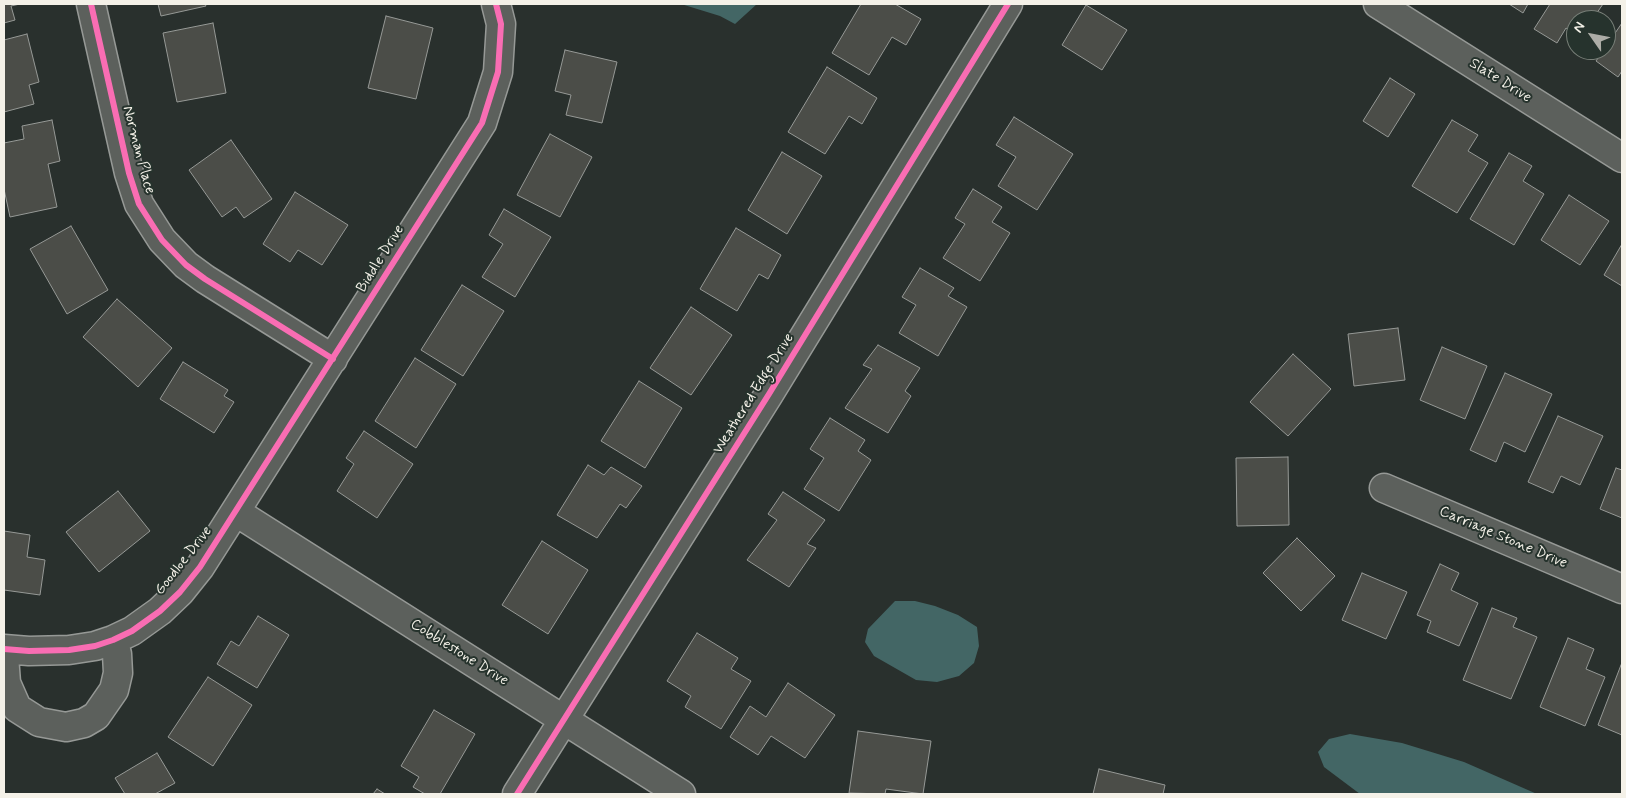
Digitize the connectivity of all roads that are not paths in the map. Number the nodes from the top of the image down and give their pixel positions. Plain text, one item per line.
1 (91, 4) edge
2 (496, 4) edge
3 (1008, 4) edge
4 (1378, 4) edge
5 (1622, 158) edge
6 (333, 359) junction
7 (1384, 488) dead end
8 (236, 512) junction
9 (1622, 589) edge
10 (113, 640) junction
11 (4, 649) edge
12 (4, 656) edge
13 (564, 720) junction
14 (517, 794) edge
15 (682, 794) edge

1 - 6 street, Norman Place
2 - 6 street, Biddle Drive
3 - 13 street, Weathered Edge Drive
4 - 5 street, Slate Drive
6 - 8 street, Biddle Drive
7 - 9 street, Carriage Stone Drive
8 - 10 street, Goodloe Drive
8 - 13 street, Cobblestone Drive
10 - 11 street, Goodloe Drive
10 - 12 street
13 - 14 street, Weathered Edge Drive
13 - 15 street, Cobblestone Drive

